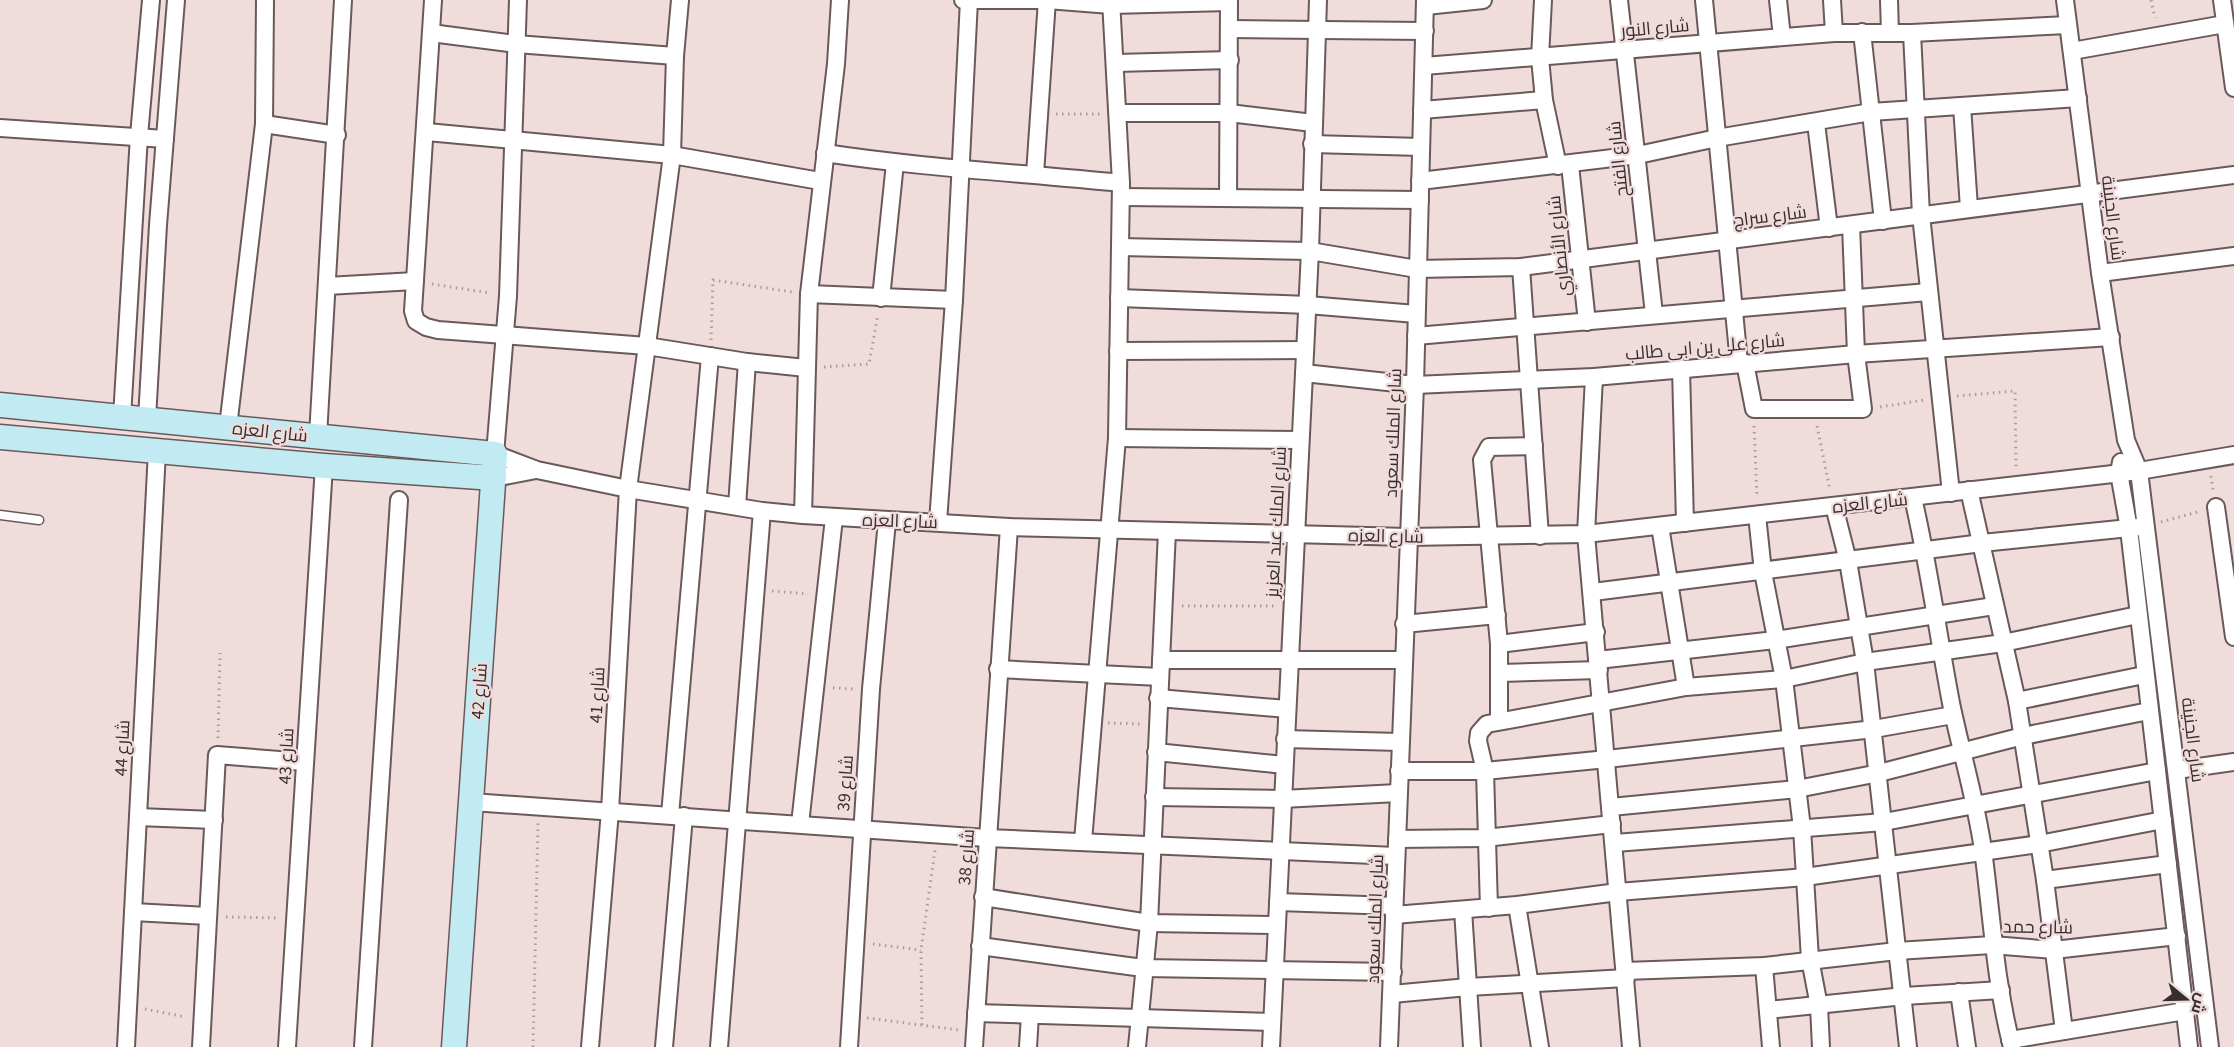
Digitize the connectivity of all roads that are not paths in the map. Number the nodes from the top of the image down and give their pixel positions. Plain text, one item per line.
1 (151, 0) edge
2 (176, 0) edge
3 (265, 0) edge
4 (343, 0) edge
5 (433, 0) edge
6 (518, 0) edge
7 (680, 0) edge
8 (840, 0) edge
9 (963, 0) edge
10 (969, 0) edge
11 (1047, 0) edge
12 (1318, 0) edge
13 (1483, 0) edge
14 (1543, 0) edge
15 (1619, 0) edge
16 (1704, 0) edge
17 (1778, 0) edge
18 (1832, 0) edge
19 (1889, 0) edge
20 (2065, 0) edge
21 (2222, 0) edge
22 (1229, 1) edge
23 (1111, 2) edge
24 (1425, 3) edge
25 (2225, 24) junction
26 (2067, 25) junction
27 (1231, 29) junction
28 (1318, 29) junction
29 (1425, 31) junction
30 (1862, 32) junction
31 (431, 33) junction
32 (1834, 33) junction
33 (1890, 33) junction
34 (1912, 33) junction
35 (1782, 37) junction
36 (1707, 43) junction
37 (516, 44) junction
38 (1626, 51) junction
39 (2072, 51) junction
40 (675, 56) junction
41 (1540, 58) junction
42 (1230, 60) junction
43 (1116, 63) junction
44 (1424, 66) junction
45 (2234, 88) edge
46 (2078, 98) junction
47 (1544, 100) junction
48 (1962, 106) junction
49 (1422, 110) junction
50 (1914, 111) junction
51 (1871, 112) junction
52 (1118, 113) junction
53 (1229, 113) junction
54 (1313, 123) junction
55 (1816, 123) junction
56 (264, 124) junction
57 (0, 128) edge
58 (427, 132) junction
59 (337, 135) junction
60 (139, 136) junction
61 (165, 138) junction
62 (1717, 138) junction
63 (512, 139) junction
64 (1312, 144) junction
65 (1422, 147) junction
66 (825, 153) junction
67 (672, 155) junction
68 (1638, 155) junction
69 (895, 164) junction
70 (1564, 165) junction
71 (960, 166) junction
72 (1035, 174) junction
73 (2234, 175) edge
74 (820, 181) junction
75 (1420, 181) junction
76 (1121, 190) junction
77 (2091, 195) junction
78 (1228, 198) junction
79 (1310, 198) junction
80 (1420, 200) junction
81 (1969, 208) junction
82 (1921, 215) junction
83 (1883, 221) junction
84 (1851, 225) junction
85 (1829, 228) junction
86 (1728, 240) junction
87 (1120, 247) junction
88 (1310, 250) junction
89 (1646, 252) junction
90 (2234, 256) edge
91 (1581, 260) junction
92 (1521, 267) junction
93 (1417, 269) junction
94 (2100, 273) junction
95 (415, 281) junction
96 (327, 286) junction
97 (1928, 292) junction
98 (809, 294) junction
99 (881, 298) junction
100 (1119, 298) junction
101 (1854, 299) junction
102 (954, 300) junction
103 (1308, 305) junction
104 (1735, 308) junction
105 (1416, 314) junction
106 (1654, 314) junction
107 (1587, 322) junction
108 (1526, 327) junction
109 (503, 335) junction
110 (1416, 336) junction
111 (2111, 337) junction
112 (647, 346) junction
113 (1935, 349) junction
114 (1305, 350) junction
115 (1118, 351) junction
116 (1856, 354) junction
117 (710, 356) junction
118 (747, 362) junction
119 (1742, 363) junction
120 (806, 368) junction
121 (1681, 368) junction
122 (1304, 373) junction
123 (1594, 376) junction
124 (1529, 380) junction
125 (1415, 385) junction
126 (0, 405) edge
127 (122, 417) junction
128 (147, 419) junction
129 (228, 427) junction
130 (318, 436) junction
131 (0, 437) edge
132 (1117, 438) junction
133 (1300, 440) junction
134 (2126, 441) junction
135 (1534, 446) junction
136 (157, 451) junction
137 (495, 454) junction
138 (2234, 455) edge
139 (324, 466) junction
140 (537, 470) junction
141 (2139, 471) junction
142 (2119, 473) junction
143 (494, 478) junction
144 (628, 489) junction
145 (1970, 490) junction
146 (1951, 493) junction
147 (1913, 498) junction
148 (399, 500) dead end
149 (696, 500) junction
150 (737, 506) junction
151 (1834, 506) junction
152 (2216, 507) road end
153 (762, 511) junction
154 (0, 515) edge
155 (803, 515) junction
156 (1757, 515) junction
157 (834, 518) junction
158 (39, 520) dead end
159 (887, 521) junction
160 (938, 522) junction
161 (1685, 523) junction
162 (1660, 526) junction
163 (2146, 526) junction
164 (1009, 527) junction
165 (2128, 529) junction
166 (1109, 531) junction
167 (1167, 531) junction
168 (1296, 533) junction
169 (1586, 534) junction
170 (1489, 536) junction
171 (1540, 536) junction
172 (1408, 537) junction
173 (1982, 543) junction
174 (1925, 551) junction
175 (1848, 561) junction
176 (1763, 572) junction
177 (1669, 582) junction
178 (1593, 592) junction
179 (1994, 606) junction
180 (1497, 615) junction
181 (2138, 615) junction
182 (1936, 616) junction
183 (1404, 624) junction
184 (1858, 629) junction
185 (1596, 632) junction
186 (2234, 637) edge
187 (1775, 640) junction
188 (2002, 643) junction
189 (1499, 644) junction
190 (1680, 650) junction
191 (1941, 652) junction
192 (1289, 659) junction
193 (1161, 660) junction
194 (1403, 660) junction
195 (1865, 662) junction
196 (1599, 665) junction
197 (998, 669) junction
198 (1501, 673) junction
199 (1099, 674) junction
200 (2144, 675) junction
201 (1160, 677) junction
202 (1784, 679) junction
203 (1686, 687) junction
204 (1158, 698) junction
205 (2017, 701) junction
206 (1602, 705) junction
207 (1287, 709) junction
208 (2149, 711) junction
209 (1953, 715) junction
210 (1498, 720) junction
211 (1874, 729) junction
212 (2023, 736) junction
213 (1791, 737) junction
214 (1285, 739) junction
215 (1401, 742) junction
216 (1963, 751) junction
217 (1156, 752) junction
218 (1607, 759) junction
219 (305, 762) junction
220 (2234, 762) edge
221 (1284, 765) junction
222 (1399, 771) junction
223 (1485, 771) junction
224 (1879, 772) junction
225 (2178, 776) junction
226 (2158, 778) junction
227 (1797, 789) junction
228 (1398, 793) junction
229 (2032, 794) junction
230 (1154, 797) junction
231 (1282, 799) junction
232 (472, 802) junction
233 (1976, 804) junction
234 (1611, 807) junction
235 (610, 811) junction
236 (677, 816) junction
237 (138, 818) junction
238 (213, 820) junction
239 (738, 820) junction
240 (2163, 820) junction
241 (1884, 822) junction
242 (800, 824) junction
243 (1612, 824) junction
244 (862, 828) junction
245 (1802, 828) junction
246 (987, 838) junction
247 (1485, 838) junction
248 (1083, 841) junction
249 (1151, 843) junction
250 (1615, 843) junction
251 (2039, 844) junction
252 (1396, 848) junction
253 (1280, 849) junction
254 (1983, 851) junction
255 (2168, 864) junction
256 (1888, 865) junction
257 (1805, 877) junction
258 (2045, 880) junction
259 (1618, 892) junction
260 (983, 897) junction
261 (1278, 902) junction
262 (1517, 905) junction
263 (1489, 908) junction
264 (1394, 910) junction
265 (1463, 910) junction
266 (133, 912) junction
267 (208, 916) junction
268 (1149, 923) junction
269 (1277, 925) junction
270 (2177, 936) junction
271 (1992, 945) junction
272 (980, 946) junction
273 (2054, 950) junction
274 (1897, 951) junction
275 (1810, 959) junction
276 (1764, 966) junction
277 (1143, 968) junction
278 (1274, 970) junction
279 (1393, 972) junction
280 (1626, 974) junction
281 (1530, 985) junction
282 (1468, 987) junction
283 (2001, 990) junction
284 (1959, 992) junction
285 (1392, 994) junction
286 (1904, 996) junction
287 (1819, 1006) junction
288 (1768, 1010) junction
289 (2185, 1011) junction
290 (976, 1013) junction
291 (1030, 1015) junction
292 (1140, 1018) junction
293 (1272, 1022) junction
294 (2064, 1031) junction
295 (974, 1040) edge
296 (2011, 1044) edge
297 (126, 1047) edge
298 (201, 1047) edge
299 (287, 1047) edge
300 (363, 1047) edge
301 (454, 1047) edge
302 (590, 1047) edge
303 (664, 1047) edge
304 (719, 1047) edge
305 (849, 1047) edge
306 (1028, 1047) edge
307 (1137, 1047) edge
308 (1271, 1047) edge
309 (1389, 1047) edge
310 (1472, 1047) edge
311 (1540, 1047) edge
312 (1631, 1047) edge
313 (1771, 1047) edge
314 (1821, 1047) edge
315 (1908, 1047) edge
316 (1967, 1047) edge
317 (2189, 1047) edge
318 (2210, 1047) edge

1 - 60 street
2 - 61 street
3 - 56 street
4 - 59 street
5 - 31 street
6 - 37 street, شارع 42
7 - 40 street, شارع 41
8 - 66 street
9 - 10 street
10 - 11 street
10 - 71 street
11 - 23 street
11 - 72 street
12 - 28 street, شارع الملك عبد العزيز
13 - 24 street
14 - 41 street, شارع الأنصاري
15 - 38 street, شارع الفتح
16 - 36 street
17 - 35 street
18 - 32 street
19 - 33 street
20 - 26 street, شارع الجنينة
21 - 25 street
22 - 23 street
22 - 27 street
23 - 43 street
24 - 29 street, شارع الملك سعود
25 - 39 street
25 - 45 street
26 - 34 street, شارع النور
26 - 39 street, شارع الجنينة
27 - 28 street
27 - 42 street
28 - 29 street
28 - 54 street, شارع الملك عبد العزيز
29 - 44 street, شارع الملك سعود
30 - 32 street, شارع النور
30 - 33 street, شارع النور
30 - 51 street
31 - 37 street
31 - 58 street
32 - 35 street, شارع النور
33 - 34 street, شارع النور
34 - 50 street
35 - 36 street, شارع النور
36 - 38 street, شارع النور
36 - 62 street
37 - 40 street
37 - 63 street, شارع 42
38 - 41 street, شارع النور
38 - 68 street, شارع الفتح
39 - 46 street, شارع الجنينة
40 - 67 street, شارع 41
41 - 44 street, شارع النور
41 - 47 street, شارع الأنصاري
42 - 43 street
42 - 53 street
43 - 52 street
44 - 49 street, شارع الملك سعود
46 - 48 street
46 - 77 street, شارع الجنينة
47 - 49 street
47 - 70 street, شارع الأنصاري
48 - 50 street
48 - 81 street
49 - 65 street, شارع الملك سعود
50 - 51 street
50 - 82 street
51 - 55 street
51 - 83 street
52 - 53 street
52 - 76 street
53 - 54 street
53 - 78 street
54 - 64 street, شارع الملك عبد العزيز
55 - 62 street
55 - 85 street
56 - 59 street
56 - 129 street
57 - 60 street
58 - 63 street
58 - 95 street
59 - 96 street
60 - 61 street
60 - 127 street
61 - 128 street
62 - 68 street
62 - 86 street
63 - 67 street
63 - 109 street, شارع 42
64 - 65 street
64 - 79 street, شارع الملك عبد العزيز
65 - 75 street, شارع الملك سعود
66 - 69 street
66 - 74 street
67 - 74 street
67 - 112 street, شارع 41
68 - 70 street
68 - 89 street, شارع الفتح
69 - 71 street
69 - 99 street
70 - 75 street
70 - 91 street, شارع الأنصاري
71 - 72 street
71 - 102 street
72 - 76 street
73 - 77 street, شارع سراج
74 - 98 street
75 - 80 street, شارع الملك سعود
76 - 78 street
76 - 87 street
77 - 81 street, شارع سراج
77 - 94 street, شارع الجنينة
78 - 79 street
79 - 80 street
79 - 88 street, شارع الملك عبد العزيز
80 - 93 street, شارع الملك سعود
81 - 82 street, شارع سراج
82 - 83 street, شارع سراج
82 - 97 street
83 - 84 street, شارع سراج
84 - 85 street, شارع سراج
84 - 101 street
85 - 86 street, شارع سراج
86 - 89 street, شارع سراج
86 - 104 street
87 - 88 street, شارع سراج
87 - 100 street
88 - 93 street, شارع سراج
88 - 103 street, شارع الملك عبد العزيز
89 - 91 street, شارع سراج
89 - 106 street, شارع الفتح
90 - 94 street
91 - 92 street, شارع سراج
91 - 107 street, شارع الأنصاري
92 - 93 street, شارع سراج
92 - 108 street
93 - 105 street, شارع الملك سعود
94 - 111 street, شارع الجنينة
95 - 96 street
95 - 109 street
96 - 130 street
97 - 101 street
97 - 113 street
98 - 99 street
98 - 120 street
99 - 102 street
100 - 103 street
100 - 115 street
101 - 104 street
101 - 116 street
102 - 160 street
103 - 105 street
103 - 114 street, شارع الملك عبد العزيز
104 - 106 street
104 - 119 street
105 - 110 street, شارع الملك سعود
106 - 107 street
107 - 108 street
108 - 110 street
108 - 124 street
109 - 112 street
109 - 137 street, شارع 42
110 - 125 street, شارع الملك سعود
111 - 113 street, شارع على بن ابى طالب
111 - 134 street, شارع الجنينة
112 - 117 street
112 - 144 street, شارع 41
113 - 116 street, شارع على بن ابى طالب
113 - 146 street
114 - 115 street
114 - 122 street, شارع الملك عبد العزيز
115 - 132 street
116 - 119 street, شارع على بن ابى طالب
116 - 119 street
117 - 118 street
117 - 149 street
118 - 120 street
118 - 150 street
119 - 121 street, شارع على بن ابى طالب
120 - 155 street
121 - 123 street, شارع على بن ابى طالب
121 - 161 street
122 - 125 street, شارع على بن ابى طالب
122 - 133 street, شارع الملك عبد العزيز
123 - 124 street, شارع على بن ابى طالب
123 - 169 street
124 - 125 street, شارع على بن ابى طالب
124 - 135 street
125 - 172 street, شارع الملك سعود
126 - 127 main road, شارع العزه
127 - 128 main road, شارع العزه
128 - 129 main road, شارع العزه
129 - 130 main road, شارع العزه
130 - 137 main road, شارع العزه
131 - 136 main road, شارع العزه
132 - 133 street
132 - 166 street
133 - 168 street, شارع الملك عبد العزيز
134 - 141 street, شارع الجنينة
134 - 142 street, شارع الجنينة
135 - 170 street
135 - 171 street
136 - 139 main road, شارع العزه
136 - 237 street, شارع 44
137 - 140 street, شارع العزه
137 - 143 main road, شارع 42
138 - 141 street, شارع العزه
139 - 143 main road, شارع العزه
139 - 219 street, شارع 43
140 - 143 street, شارع العزه
140 - 144 street, شارع العزه
141 - 142 street, شارع العزه
141 - 163 street, شارع الجنينة
142 - 145 street, شارع العزه
142 - 165 street, شارع الجنينة
143 - 232 main road, شارع 42
144 - 149 street, شارع العزه
144 - 235 street, شارع 41
145 - 146 street, شارع العزه
145 - 173 street
146 - 147 street, شارع العزه
147 - 151 street, شارع العزه
147 - 174 street
148 - 300 street
149 - 150 street, شارع العزه
149 - 236 street
150 - 153 street, شارع العزه
151 - 156 street, شارع العزه
151 - 175 street
152 - 186 street
153 - 155 street, شارع العزه
153 - 239 street
154 - 158 lane
155 - 157 street, شارع العزه
156 - 161 street, شارع العزه
156 - 176 street
157 - 159 street, شارع العزه
157 - 242 street
159 - 160 street, شارع العزه
159 - 244 street, شارع 39
160 - 164 street, شارع العزه
161 - 162 street, شارع العزه
162 - 169 street, شارع العزه
162 - 177 street
163 - 165 street
163 - 225 street, شارع الجنينة
164 - 166 street, شارع العزه
164 - 197 street, شارع 38
165 - 173 street
165 - 181 street, شارع الجنينة
166 - 167 street, شارع العزه
166 - 199 street
167 - 168 street, شارع العزه
167 - 193 street
168 - 172 street, شارع العزه
168 - 192 street, شارع الملك عبد العزيز
169 - 171 street, شارع العزه
169 - 178 street
170 - 171 street, شارع العزه
170 - 172 street, شارع العزه
170 - 180 street
172 - 183 street, شارع الملك سعود
173 - 174 street
173 - 179 street
174 - 175 street
174 - 182 street
175 - 176 street
175 - 184 street
176 - 177 street
176 - 187 street
177 - 178 street
177 - 190 street
178 - 185 street
179 - 182 street
179 - 188 street
180 - 183 street
180 - 189 street
181 - 188 street
181 - 200 street, شارع الجنينة
182 - 184 street
182 - 191 street
183 - 194 street, شارع الملك سعود
184 - 187 street
184 - 195 street
185 - 189 street
185 - 196 street
187 - 190 street
187 - 202 street
188 - 191 street
188 - 205 street
189 - 198 street
190 - 196 street
190 - 203 street
191 - 195 street
191 - 209 street
192 - 193 street
192 - 194 street
192 - 207 street, شارع الملك عبد العزيز
193 - 201 street
194 - 215 street, شارع الملك سعود
195 - 202 street
195 - 211 street
196 - 198 street
196 - 206 street
197 - 199 street
197 - 246 street, شارع 38
198 - 210 street
199 - 201 street
199 - 248 street
200 - 205 street
200 - 208 street, شارع الجنينة
201 - 204 street
202 - 203 street
202 - 213 street
203 - 206 street
204 - 207 street
204 - 217 street
205 - 212 street
206 - 210 street
206 - 218 street
207 - 214 street, شارع الملك عبد العزيز
208 - 212 street
208 - 226 street, شارع الجنينة
209 - 211 street
209 - 216 street
210 - 223 street
211 - 213 street
211 - 224 street
212 - 216 street
212 - 229 street
213 - 218 street
213 - 227 street
214 - 215 street
214 - 221 street, شارع الملك عبد العزيز
215 - 222 street, شارع الملك سعود
216 - 224 street
216 - 233 street
217 - 221 street
217 - 230 street
218 - 223 street
218 - 234 street
219 - 238 street
219 - 299 street, شارع 43
220 - 225 street
221 - 231 street, شارع الملك عبد العزيز
222 - 223 street
222 - 228 street, شارع الملك سعود
223 - 247 street
224 - 227 street
224 - 241 street
225 - 226 street
225 - 318 street, شارع الجنينة
226 - 229 street
226 - 240 street, شارع الجنينة
227 - 234 street
227 - 245 street
228 - 231 street
228 - 252 street, شارع الملك سعود
229 - 233 street
229 - 251 street
230 - 231 street
230 - 249 street
231 - 253 street, شارع الملك عبد العزيز
232 - 235 street
232 - 301 main road, شارع 42
233 - 241 street
233 - 254 street
234 - 243 street
235 - 236 street
235 - 302 street, شارع 41
236 - 239 street
236 - 303 street
237 - 238 street
237 - 266 street, شارع 44
238 - 267 street
239 - 242 street
239 - 304 street
240 - 251 street
240 - 255 street, شارع الجنينة
241 - 245 street
241 - 256 street
242 - 244 street
243 - 247 street
243 - 250 street
244 - 246 street
244 - 305 street, شارع 39
245 - 250 street
245 - 257 street
246 - 248 street
246 - 260 street, شارع 38
247 - 252 street
247 - 263 street
248 - 249 street
249 - 253 street
249 - 268 street
250 - 259 street
251 - 254 street
251 - 258 street
252 - 253 street
252 - 264 street, شارع الملك سعود
253 - 261 street, شارع الملك عبد العزيز
254 - 256 street
254 - 271 street
255 - 258 street
255 - 270 street, شارع الجنينة
256 - 257 street
256 - 274 street
257 - 259 street
257 - 275 street
258 - 273 street
259 - 262 street
259 - 280 street
260 - 268 street
260 - 272 street, شارع 38
261 - 264 street
261 - 269 street, شارع الملك عبد العزيز
262 - 263 street
262 - 281 street
263 - 265 street
264 - 265 street
264 - 279 street, شارع الملك سعود
265 - 282 street
266 - 267 street
266 - 297 street, شارع 44
267 - 298 street
268 - 269 street
268 - 277 street
269 - 278 street, شارع الملك عبد العزيز
270 - 273 street, شارع حمد
270 - 289 street, شارع الجنينة
271 - 273 street, شارع حمد
271 - 274 street, شارع حمد
271 - 283 street
272 - 277 street
272 - 290 street, شارع 38
273 - 294 street
274 - 275 street, شارع حمد
274 - 286 street
275 - 276 street, شارع حمد
275 - 287 street
276 - 280 street, شارع حمد
276 - 288 street
277 - 278 street
277 - 292 street
278 - 279 street
278 - 293 street, شارع الملك عبد العزيز
279 - 285 street, شارع الملك سعود
280 - 281 street, شارع حمد
280 - 312 street
281 - 282 street, شارع حمد
281 - 311 street
282 - 285 street, شارع حمد
282 - 310 street
283 - 284 street
283 - 296 street
284 - 286 street
284 - 316 street
285 - 309 street, شارع الملك سعود
286 - 287 street
286 - 315 street
287 - 288 street
287 - 314 street
288 - 313 street
289 - 294 street
289 - 317 street, شارع الجنينة
290 - 291 street
290 - 295 street, شارع 38
291 - 292 street
291 - 306 street
292 - 293 street
292 - 307 street
293 - 308 street, شارع الملك عبد العزيز
294 - 296 street

